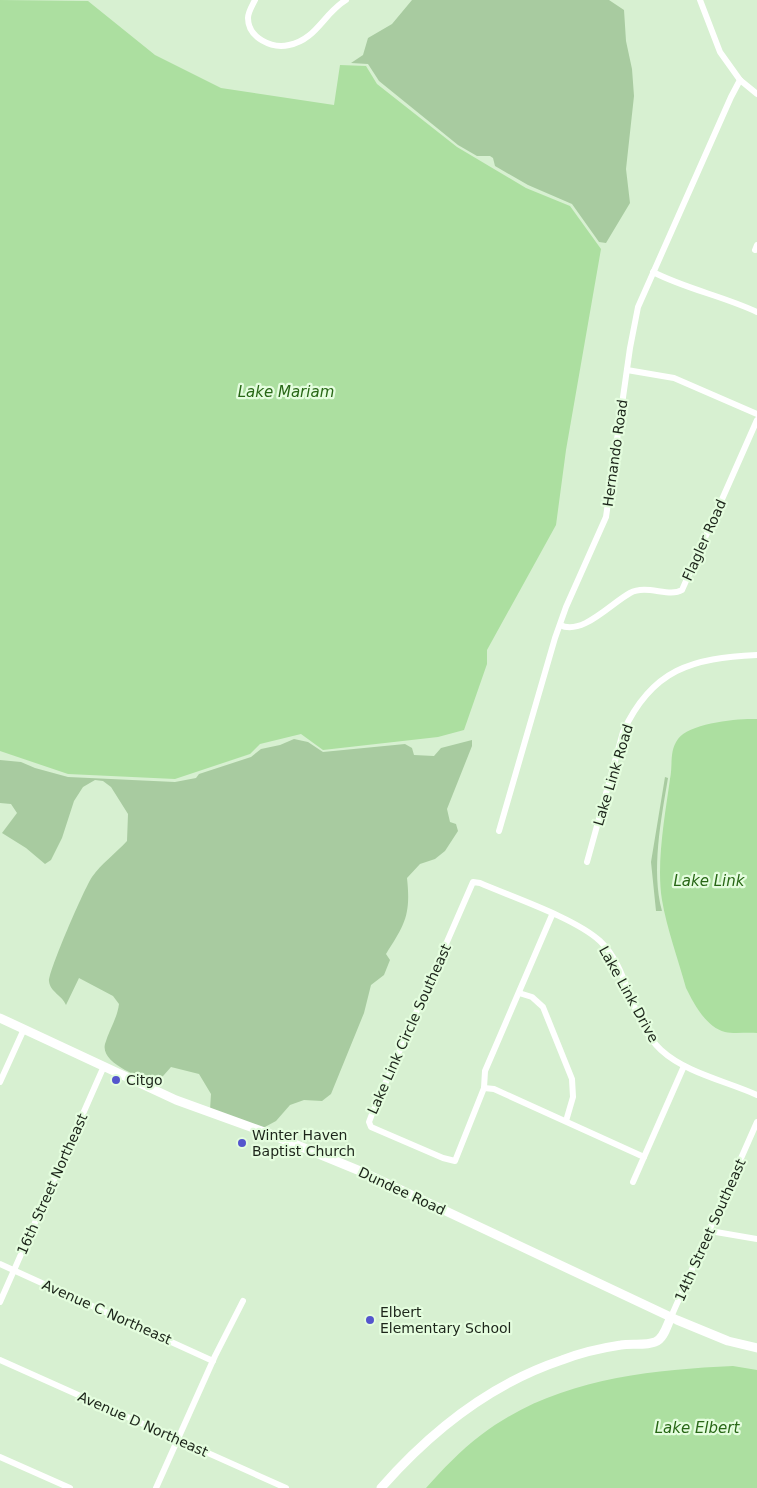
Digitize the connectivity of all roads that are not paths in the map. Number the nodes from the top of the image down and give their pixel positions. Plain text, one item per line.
1 (255, 0) edge
2 (346, 0) edge
3 (700, 0) edge
4 (740, 80) junction
5 (757, 94) edge
6 (653, 272) junction
7 (757, 312) edge
8 (627, 370) junction
9 (757, 414) edge
10 (757, 420) edge
11 (560, 625) junction
12 (757, 655) edge
13 (499, 831) dead end
14 (587, 862) dead end
15 (473, 882) joint
16 (552, 915) junction
17 (519, 993) junction
18 (0, 1018) edge
19 (24, 1029) junction
20 (104, 1066) junction
21 (684, 1066) junction
22 (0, 1082) edge
23 (484, 1088) junction
24 (757, 1095) edge
25 (566, 1121) junction
26 (757, 1122) edge
27 (644, 1157) junction
28 (633, 1182) dead end
29 (710, 1231) junction
30 (757, 1239) edge
31 (0, 1264) edge
32 (14, 1271) junction
33 (243, 1301) dead end
34 (0, 1302) edge
35 (671, 1317) junction
36 (757, 1348) edge
37 (0, 1360) edge
38 (213, 1361) junction
39 (178, 1440) junction
40 (0, 1457) edge
41 (70, 1488) edge
42 (156, 1488) edge
43 (286, 1488) edge
44 (381, 1488) edge

1 - 2 street
3 - 4 street
4 - 5 street
4 - 6 street, Hernando Road
6 - 7 street
6 - 8 street, Hernando Road
8 - 9 street
8 - 11 street, Hernando Road
10 - 11 street, Flagler Road
11 - 13 street, Hernando Road
12 - 14 street, Lake Link Road
15 - 16 street, Lake Link Drive
15 - 23 street, Lake Link Circle Southeast
16 - 17 street
16 - 21 street, Lake Link Drive
17 - 23 street
17 - 25 street
18 - 19 main road, Dundee Road
19 - 20 main road, Dundee Road
19 - 22 street
20 - 32 street, 16th Street Northeast
20 - 35 main road, Dundee Road
21 - 24 street, Lake Link Drive
21 - 27 street
23 - 25 street
25 - 27 street
26 - 29 street, 14th Street Southeast
27 - 28 street
29 - 30 street
29 - 35 street, 14th Street Southeast
31 - 32 street, Avenue C Northeast
32 - 34 street, 16th Street Northeast
32 - 38 street, Avenue C Northeast
33 - 38 street
35 - 36 main road, Dundee Road
35 - 44 main road, 14th Street Southeast
37 - 39 street, Avenue D Northeast
38 - 39 street
39 - 42 street
39 - 43 street, Avenue D Northeast
40 - 41 street

